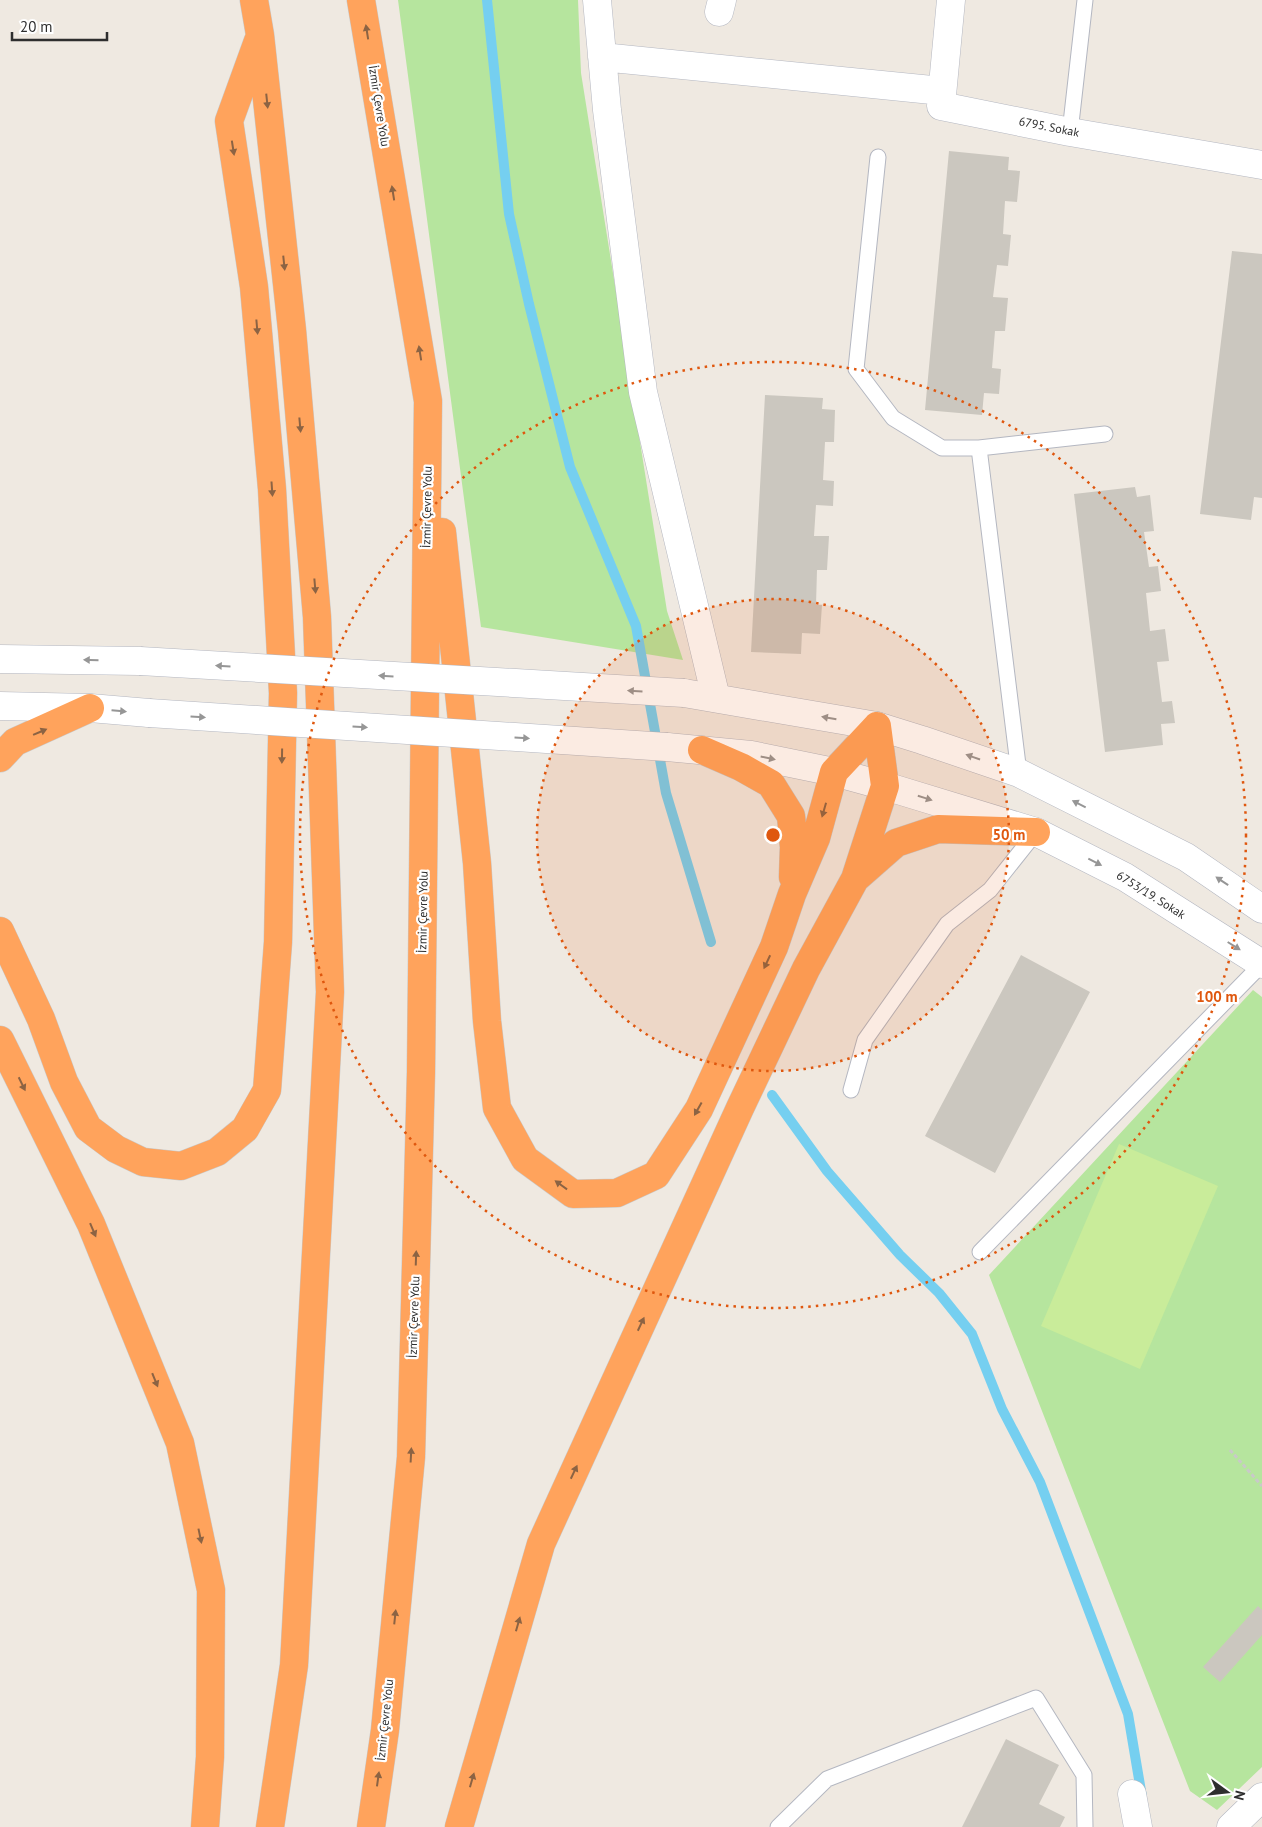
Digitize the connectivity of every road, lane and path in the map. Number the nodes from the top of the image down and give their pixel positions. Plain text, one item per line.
1 (254, 0) edge
2 (361, 0) edge
3 (598, 0) edge
4 (951, 0) edge
5 (1085, 0) edge
6 (260, 35) junction
7 (602, 58) junction
8 (942, 91) junction
9 (1070, 132) junction
10 (878, 158) dead end
11 (1262, 165) edge
12 (428, 401) junction
13 (1106, 434) dead end
14 (979, 448) junction
15 (0, 659) edge
16 (716, 698) junction
17 (0, 706) edge
18 (90, 708) junction
19 (877, 726) junction
20 (702, 750) junction
21 (0, 758) edge
22 (834, 772) junction
23 (1019, 773) junction
24 (885, 786) junction
25 (1036, 832) junction
26 (855, 879) junction
27 (792, 894) junction
28 (1262, 909) edge
29 (0, 932) edge
30 (1262, 964) edge
31 (0, 1040) edge
32 (851, 1090) dead end
33 (980, 1252) dead end
34 (1230, 1450) dead end
35 (1262, 1486) edge
36 (1132, 1794) dead end
37 (1262, 1797) edge
38 (206, 1827) edge
39 (270, 1827) edge
40 (371, 1827) edge
41 (459, 1827) edge
42 (778, 1827) edge
43 (1085, 1827) edge
44 (1138, 1827) edge
45 (1231, 1827) edge

1 - 6 highway
12 -> 2 highway, İzmir Çevre Yolu
3 - 7 street
4 - 8 street
5 - 9 lane
6 -> 29 highway
6 -> 39 highway
7 - 8 street
7 - 16 street
8 - 9 street, 6795. Sokak
9 - 11 street, 6795. Sokak
10 - 14 lane
27 -> 12 highway
40 -> 12 highway, İzmir Çevre Yolu
13 - 14 lane
14 - 23 lane
16 -> 15 street, bridge
19 -> 16 street
17 - 18 street, 6753/19. Sokak
18 -> 20 street, 6753/19. Sokak, bridge
21 -> 18 highway
19 - 22 highway
23 -> 19 street
19 - 24 highway
20 -> 22 street, 6753/19. Sokak
20 - 27 highway
22 - 24 street, 6753/19. Sokak
22 -> 27 highway
28 -> 23 street
24 -> 25 street, 6753/19. Sokak
24 - 26 highway
25 - 26 highway
25 -> 30 street, 6753/19. Sokak
25 - 32 lane
41 -> 26 highway
30 - 33 lane
31 -> 38 highway
34 - 35 path
36 - 44 street
37 - 45 street
42 - 43 lane

